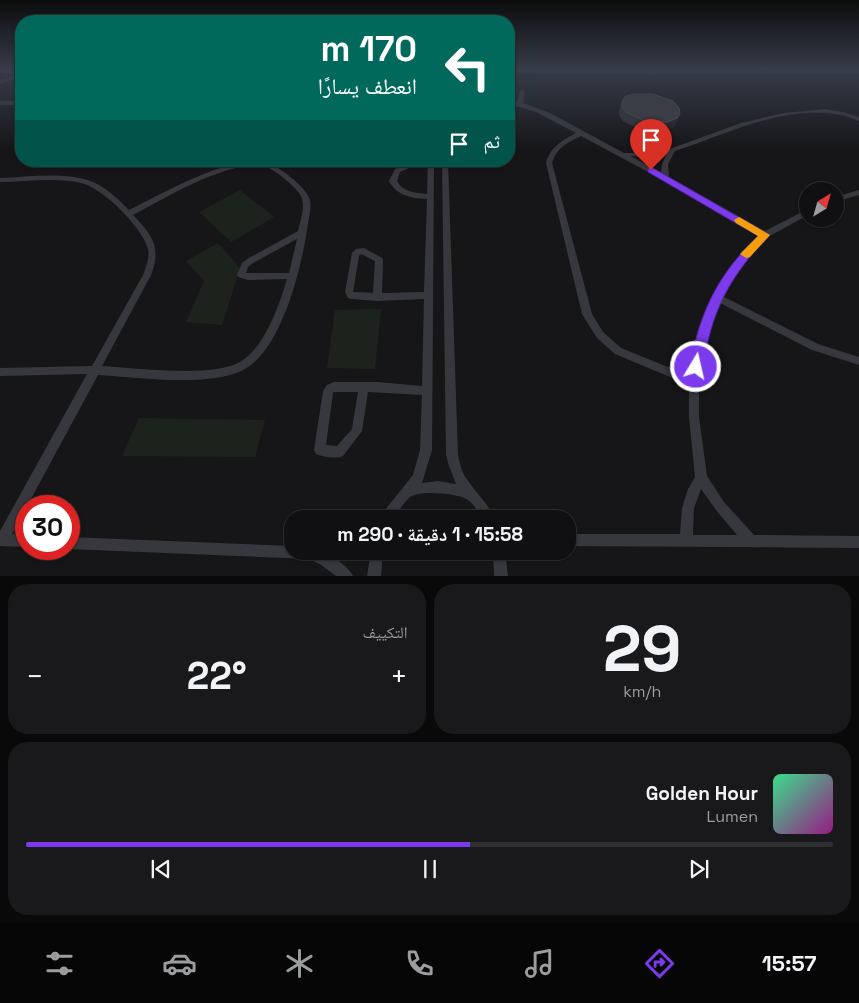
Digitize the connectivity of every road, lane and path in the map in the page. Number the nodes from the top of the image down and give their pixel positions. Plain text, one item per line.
1 (521, 96) edge
2 (0, 103) edge
3 (15, 103) edge
4 (515, 103) edge
5 (520, 104) junction
6 (859, 119) edge
7 (581, 133) junction
8 (672, 151) junction
9 (622, 154) junction
10 (228, 167) edge
11 (270, 167) edge
12 (407, 167) edge
13 (431, 167) edge
14 (445, 167) edge
15 (665, 178) junction
16 (0, 180) edge
17 (859, 192) edge
18 (431, 197) junction
19 (844, 197) edge
20 (128, 214) junction
21 (799, 216) edge
22 (303, 232) junction
23 (765, 235) junction
24 (291, 276) junction
25 (429, 295) junction
26 (377, 297) junction
27 (716, 297) junction
28 (859, 361) edge
29 (94, 370) junction
30 (0, 372) edge
31 (694, 382) junction
32 (364, 388) junction
33 (428, 391) junction
34 (701, 478) junction
35 (407, 492) junction
36 (470, 495) junction
37 (392, 510) edge
38 (483, 510) edge
39 (1, 540) edge
40 (576, 540) edge
41 (15, 541) edge
42 (687, 541) junction
43 (752, 542) junction
44 (859, 542) edge
45 (80, 543) edge
46 (284, 551) edge
47 (326, 560) edge
48 (376, 560) edge
49 (500, 560) edge
50 (347, 576) edge
51 (374, 576) edge
52 (501, 576) edge

1 - 5 street
2 - 3 street
4 - 5 street
5 - 7 street
6 - 8 street
7 - 9 street
7 - 31 street
8 - 9 street
8 - 15 street
9 - 15 street
10 - 20 street
11 - 22 street
12 - 18 street
13 - 18 street
14 - 36 street
15 - 23 street
16 - 20 street
17 - 19 street
18 - 25 street
20 - 29 street
21 - 23 street
22 - 24 street
22 - 24 street
23 - 27 street
24 - 29 street
25 - 26 street
25 - 33 street
26 - 26 street
27 - 28 street
27 - 31 street
29 - 30 street
29 - 39 street
31 - 34 street
32 - 32 street
32 - 33 street
33 - 35 street
34 - 42 street
34 - 43 street
35 - 36 street
35 - 37 street
36 - 38 street
39 - 41 street
40 - 42 street
42 - 43 street
43 - 44 street
45 - 46 street
47 - 50 street
48 - 51 street
49 - 52 street

